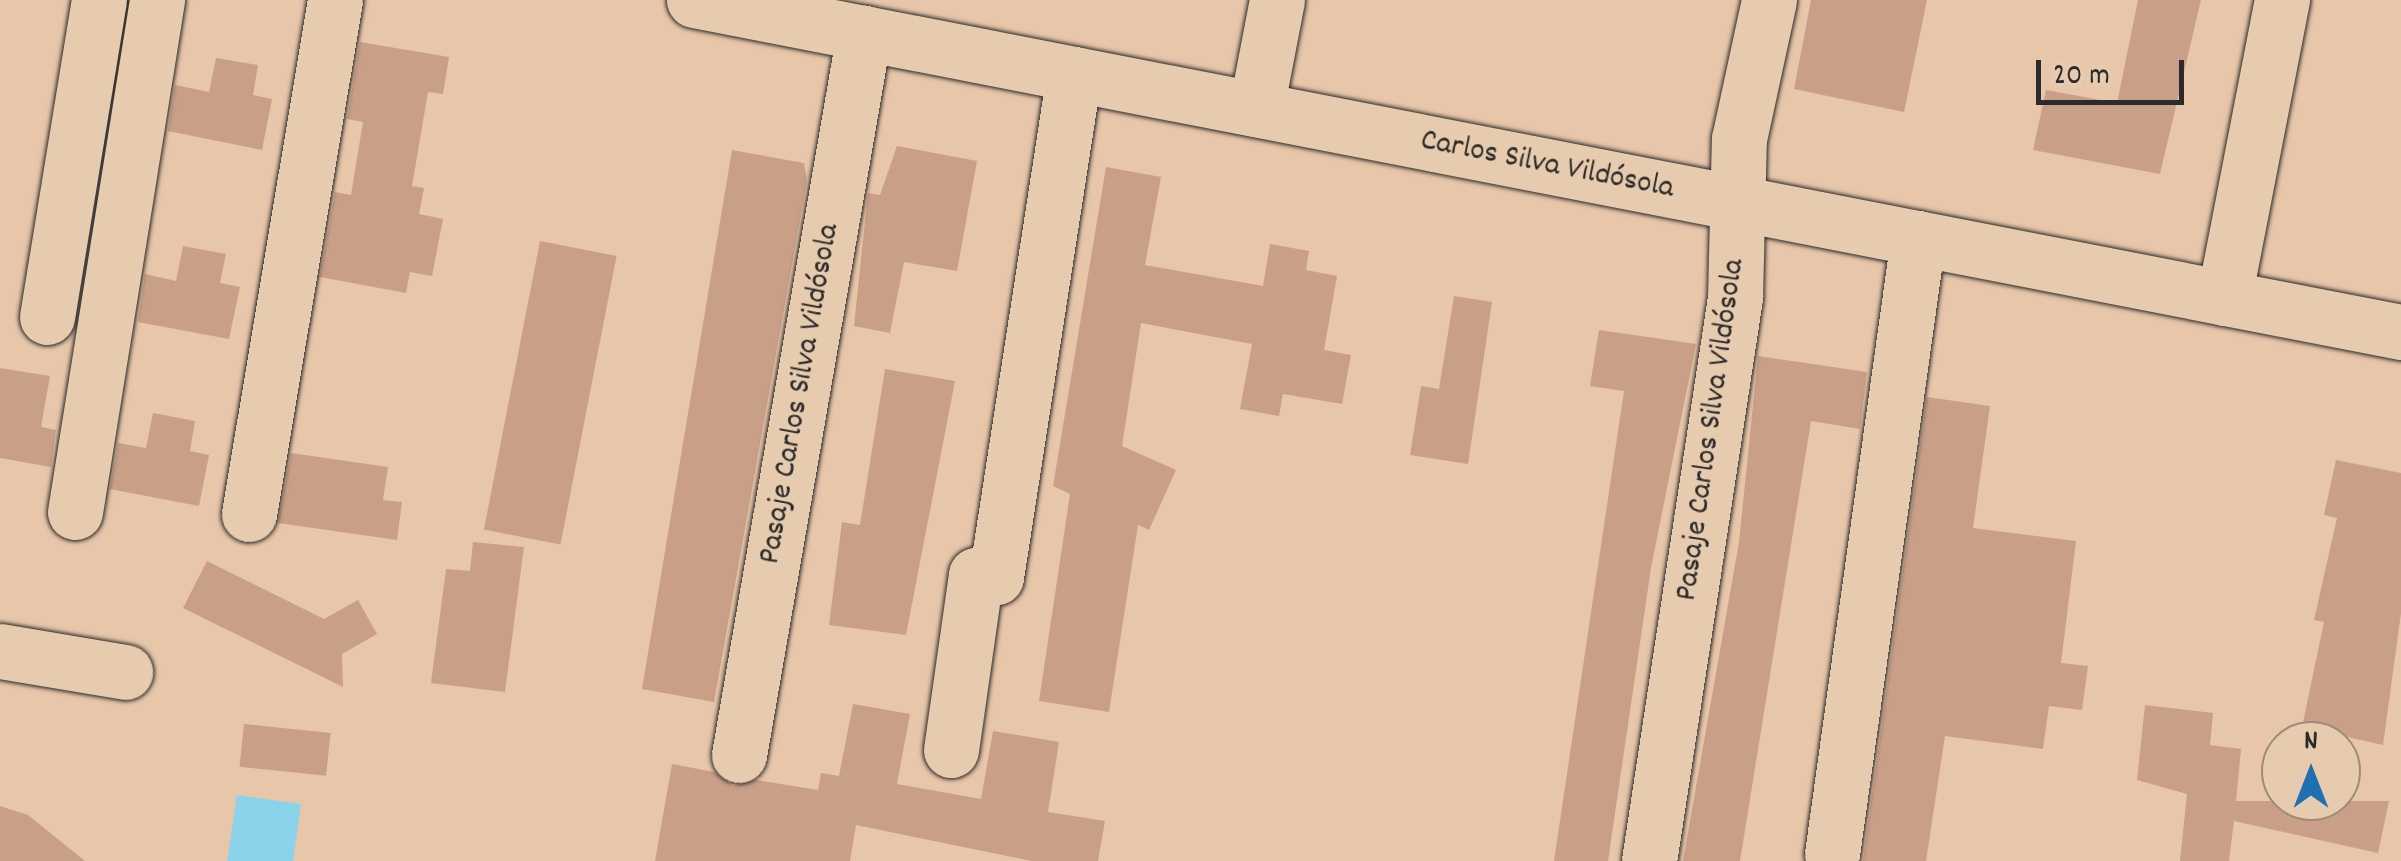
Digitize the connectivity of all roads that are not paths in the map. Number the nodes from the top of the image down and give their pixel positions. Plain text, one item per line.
1 (99, 0) edge
2 (157, 0) edge
3 (335, 0) edge
4 (694, 0) edge
5 (1277, 0) edge
6 (1769, 0) edge
7 (2282, 0) edge
8 (864, 33) junction
9 (1074, 74) junction
10 (1256, 109) junction
11 (1741, 203) junction
12 (1918, 238) junction
13 (2224, 298) junction
14 (46, 316) dead end
15 (2401, 332) edge
16 (75, 512) dead end
17 (248, 514) dead end
18 (0, 651) edge
19 (125, 672) dead end
20 (951, 750) dead end
21 (739, 755) dead end
22 (1832, 854) dead end
23 (1649, 861) edge

1 - 14 street
2 - 16 street
3 - 17 street
4 - 8 street, Carlos Silva Vildósola
5 - 10 street
6 - 11 street, Pasaje Carlos Silva Vildósola
7 - 13 street
8 - 9 street, Carlos Silva Vildósola
8 - 21 street, Pasaje Carlos Silva Vildósola
9 - 10 street, Carlos Silva Vildósola
9 - 20 street
10 - 11 street, Carlos Silva Vildósola
11 - 12 street, Carlos Silva Vildósola
11 - 23 street, Pasaje Carlos Silva Vildósola
12 - 13 street, Carlos Silva Vildósola
12 - 22 street
13 - 15 street, Carlos Silva Vildósola
18 - 19 street

